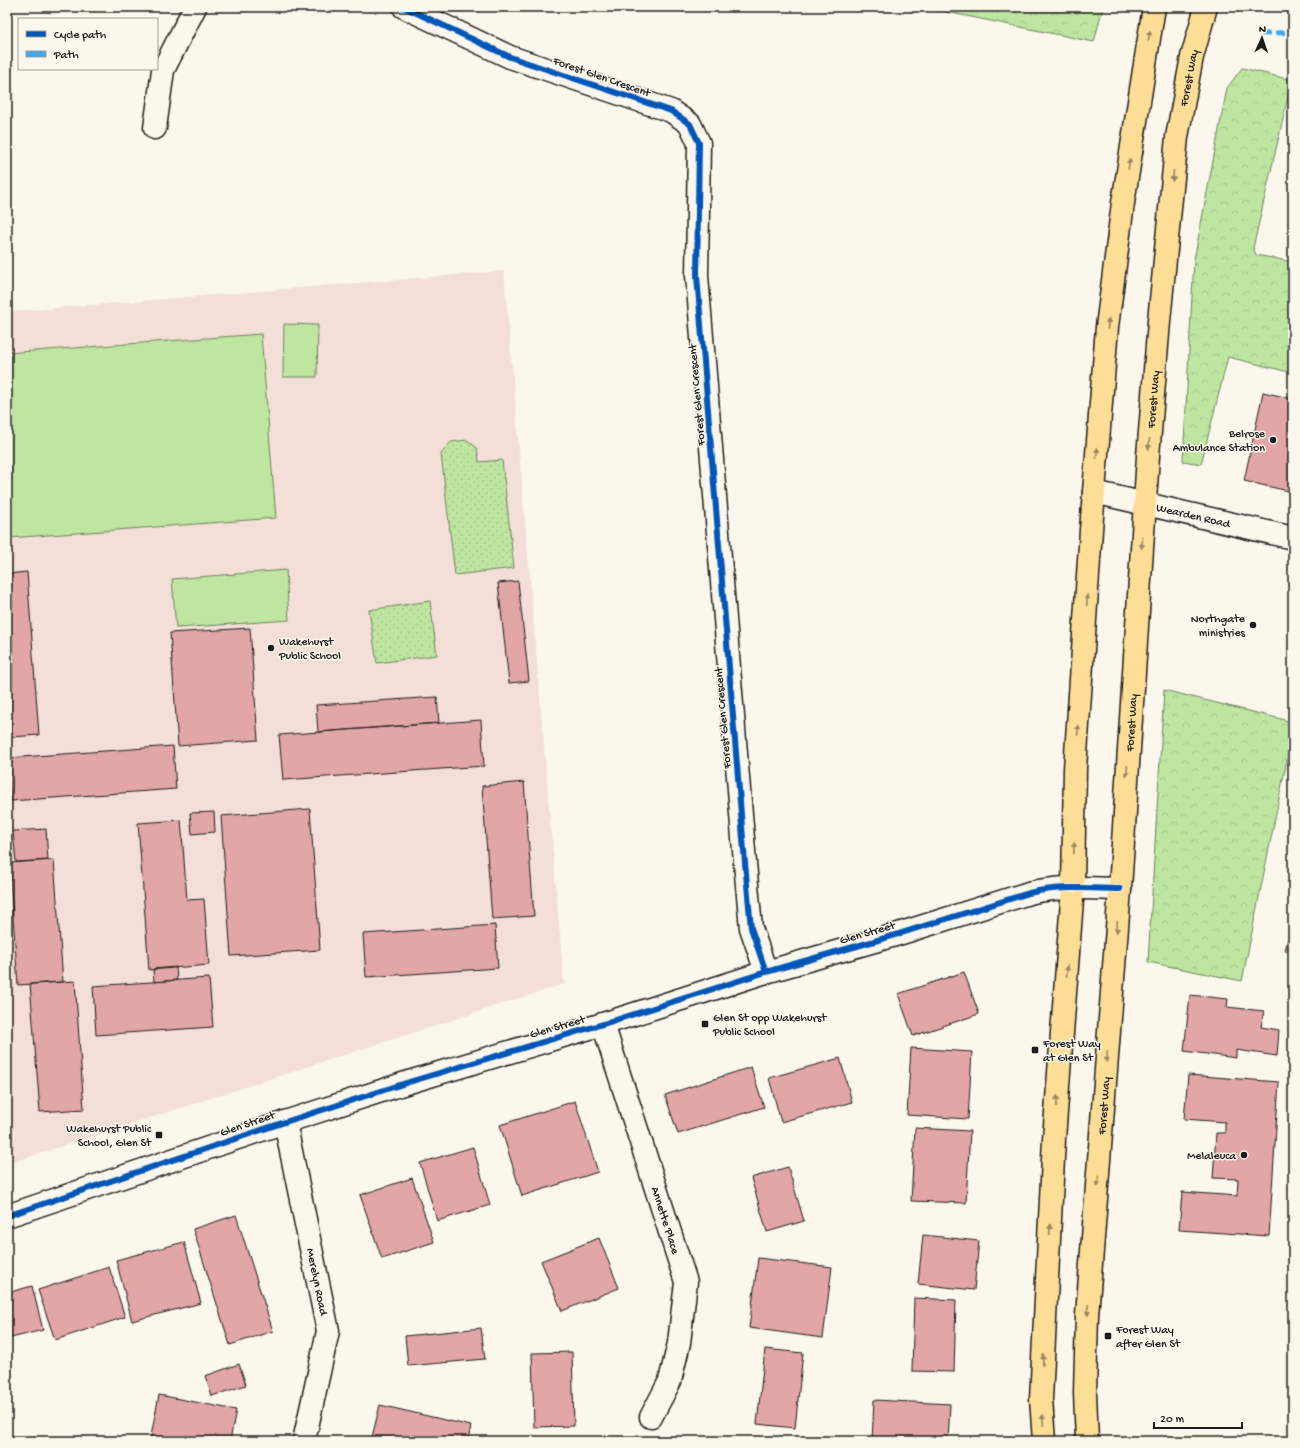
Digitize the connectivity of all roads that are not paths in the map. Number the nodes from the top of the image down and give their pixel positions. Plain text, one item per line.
1 (195, 7) edge
2 (404, 7) edge
3 (1154, 7) edge
4 (1206, 7) edge
5 (155, 128) dead end
6 (1094, 492) junction
7 (1145, 504) junction
8 (1293, 538) edge
9 (1073, 887) junction
10 (1120, 889) junction
11 (766, 972) junction
12 (603, 1024) junction
13 (285, 1122) junction
14 (7, 1216) edge
15 (650, 1417) dead end
16 (304, 1441) edge
17 (1044, 1441) edge
18 (1087, 1441) edge

1 - 5 street
2 - 11 street, Forest Glen Crescent
6 -> 3 main road
4 -> 7 main road, Forest Way
6 - 7 street, Wearden Road
9 -> 6 main road
7 - 8 street, Wearden Road
7 -> 10 main road, Forest Way
9 - 10 street, Glen Street
9 - 11 street, Glen Street
17 -> 9 main road
10 -> 18 main road, Forest Way
11 - 12 street, Glen Street
12 - 13 street, Glen Street
12 - 15 street, Annette Place
13 - 14 street, Glen Street
13 - 16 street, Merelyn Road

